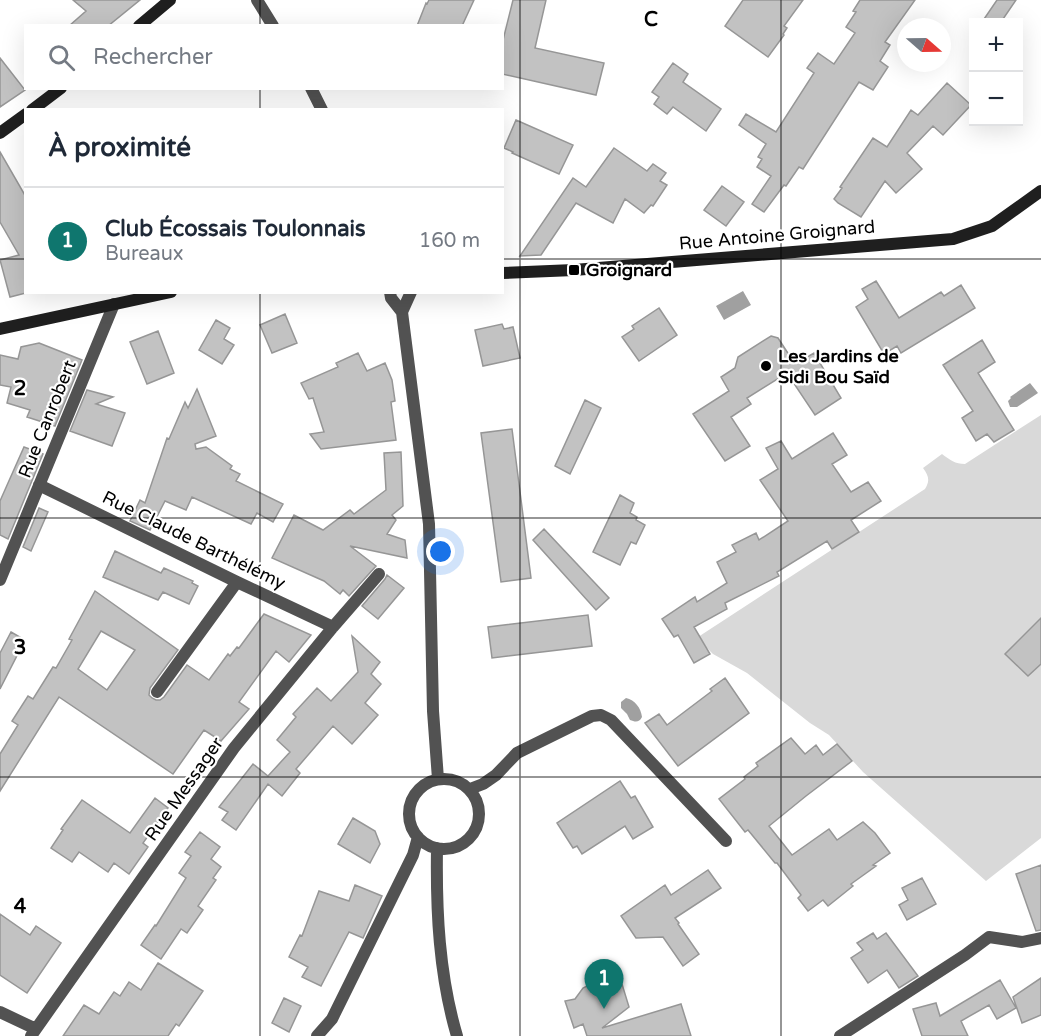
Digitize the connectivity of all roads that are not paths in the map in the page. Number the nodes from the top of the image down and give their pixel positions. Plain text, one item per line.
1 (170, 0) edge
2 (257, 0) edge
3 (141, 24) edge
4 (272, 24) edge
5 (58, 90) edge
6 (312, 90) edge
7 (35, 108) edge
8 (321, 108) edge
9 (24, 115) edge
10 (0, 133) edge
11 (1041, 191) edge
12 (504, 273) edge
13 (162, 294) edge
14 (390, 294) edge
15 (410, 294) edge
16 (114, 304) junction
17 (402, 312) junction
18 (0, 329) edge
19 (39, 485) junction
20 (378, 574) dead end
21 (0, 580) edge
22 (237, 582) junction
23 (333, 627) junction
24 (157, 692) dead end
25 (438, 778) junction
26 (470, 789) junction
27 (418, 837) junction
28 (726, 841) dead end
29 (437, 848) junction
30 (1041, 938) edge
31 (0, 1012) edge
32 (34, 1033) edge
33 (317, 1036) edge
34 (457, 1036) edge
35 (840, 1036) edge

1 - 3 main road
2 - 4 street
5 - 7 main road
6 - 8 street
9 - 10 main road
11 - 12 main road, Rue Antoine Groignard
13 - 16 main road
14 - 17 street
15 - 17 street
16 - 18 main road
16 - 19 street, Rue Canrobert
17 - 25 street
19 - 21 street, Rue Canrobert
19 - 22 street, Rue Claude Barthélémy
20 - 23 street, Rue Messager
22 - 23 street, Rue Claude Barthélémy
22 - 24 street
23 - 32 street, Rue Messager
25 - 26 street
25 - 27 street
26 - 28 street
26 - 29 street
27 - 29 street
27 - 33 street
29 - 34 street
30 - 35 street
31 - 32 street

